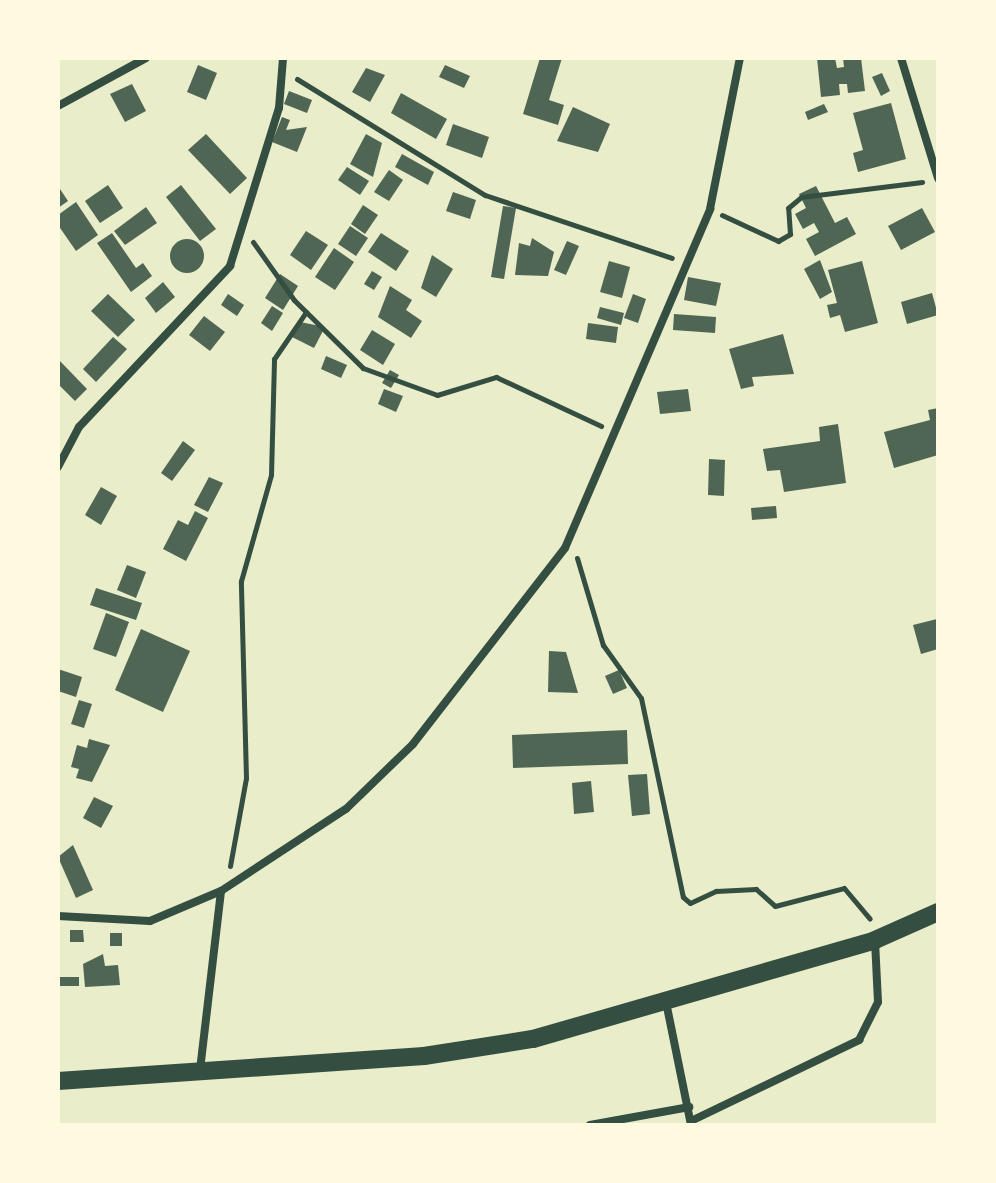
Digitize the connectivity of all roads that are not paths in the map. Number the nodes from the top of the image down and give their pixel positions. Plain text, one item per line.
1 (146, 58) edge
2 (283, 58) edge
3 (740, 58) edge
4 (901, 58) edge
5 (58, 106) edge
6 (938, 179) edge
7 (58, 467) edge
8 (223, 889) junction
9 (938, 912) edge
10 (58, 916) edge
11 (878, 939) junction
12 (666, 1002) junction
13 (200, 1075) junction
14 (58, 1081) edge
15 (689, 1107) junction
16 (691, 1123) edge
17 (590, 1125) edge

1 - 5 street
2 - 7 street
3 - 8 street
4 - 6 street
8 - 10 street
8 - 13 street
9 - 11 highway
11 - 12 highway
11 - 16 street
12 - 13 highway
12 - 15 street
13 - 14 highway
15 - 16 street
15 - 17 street

